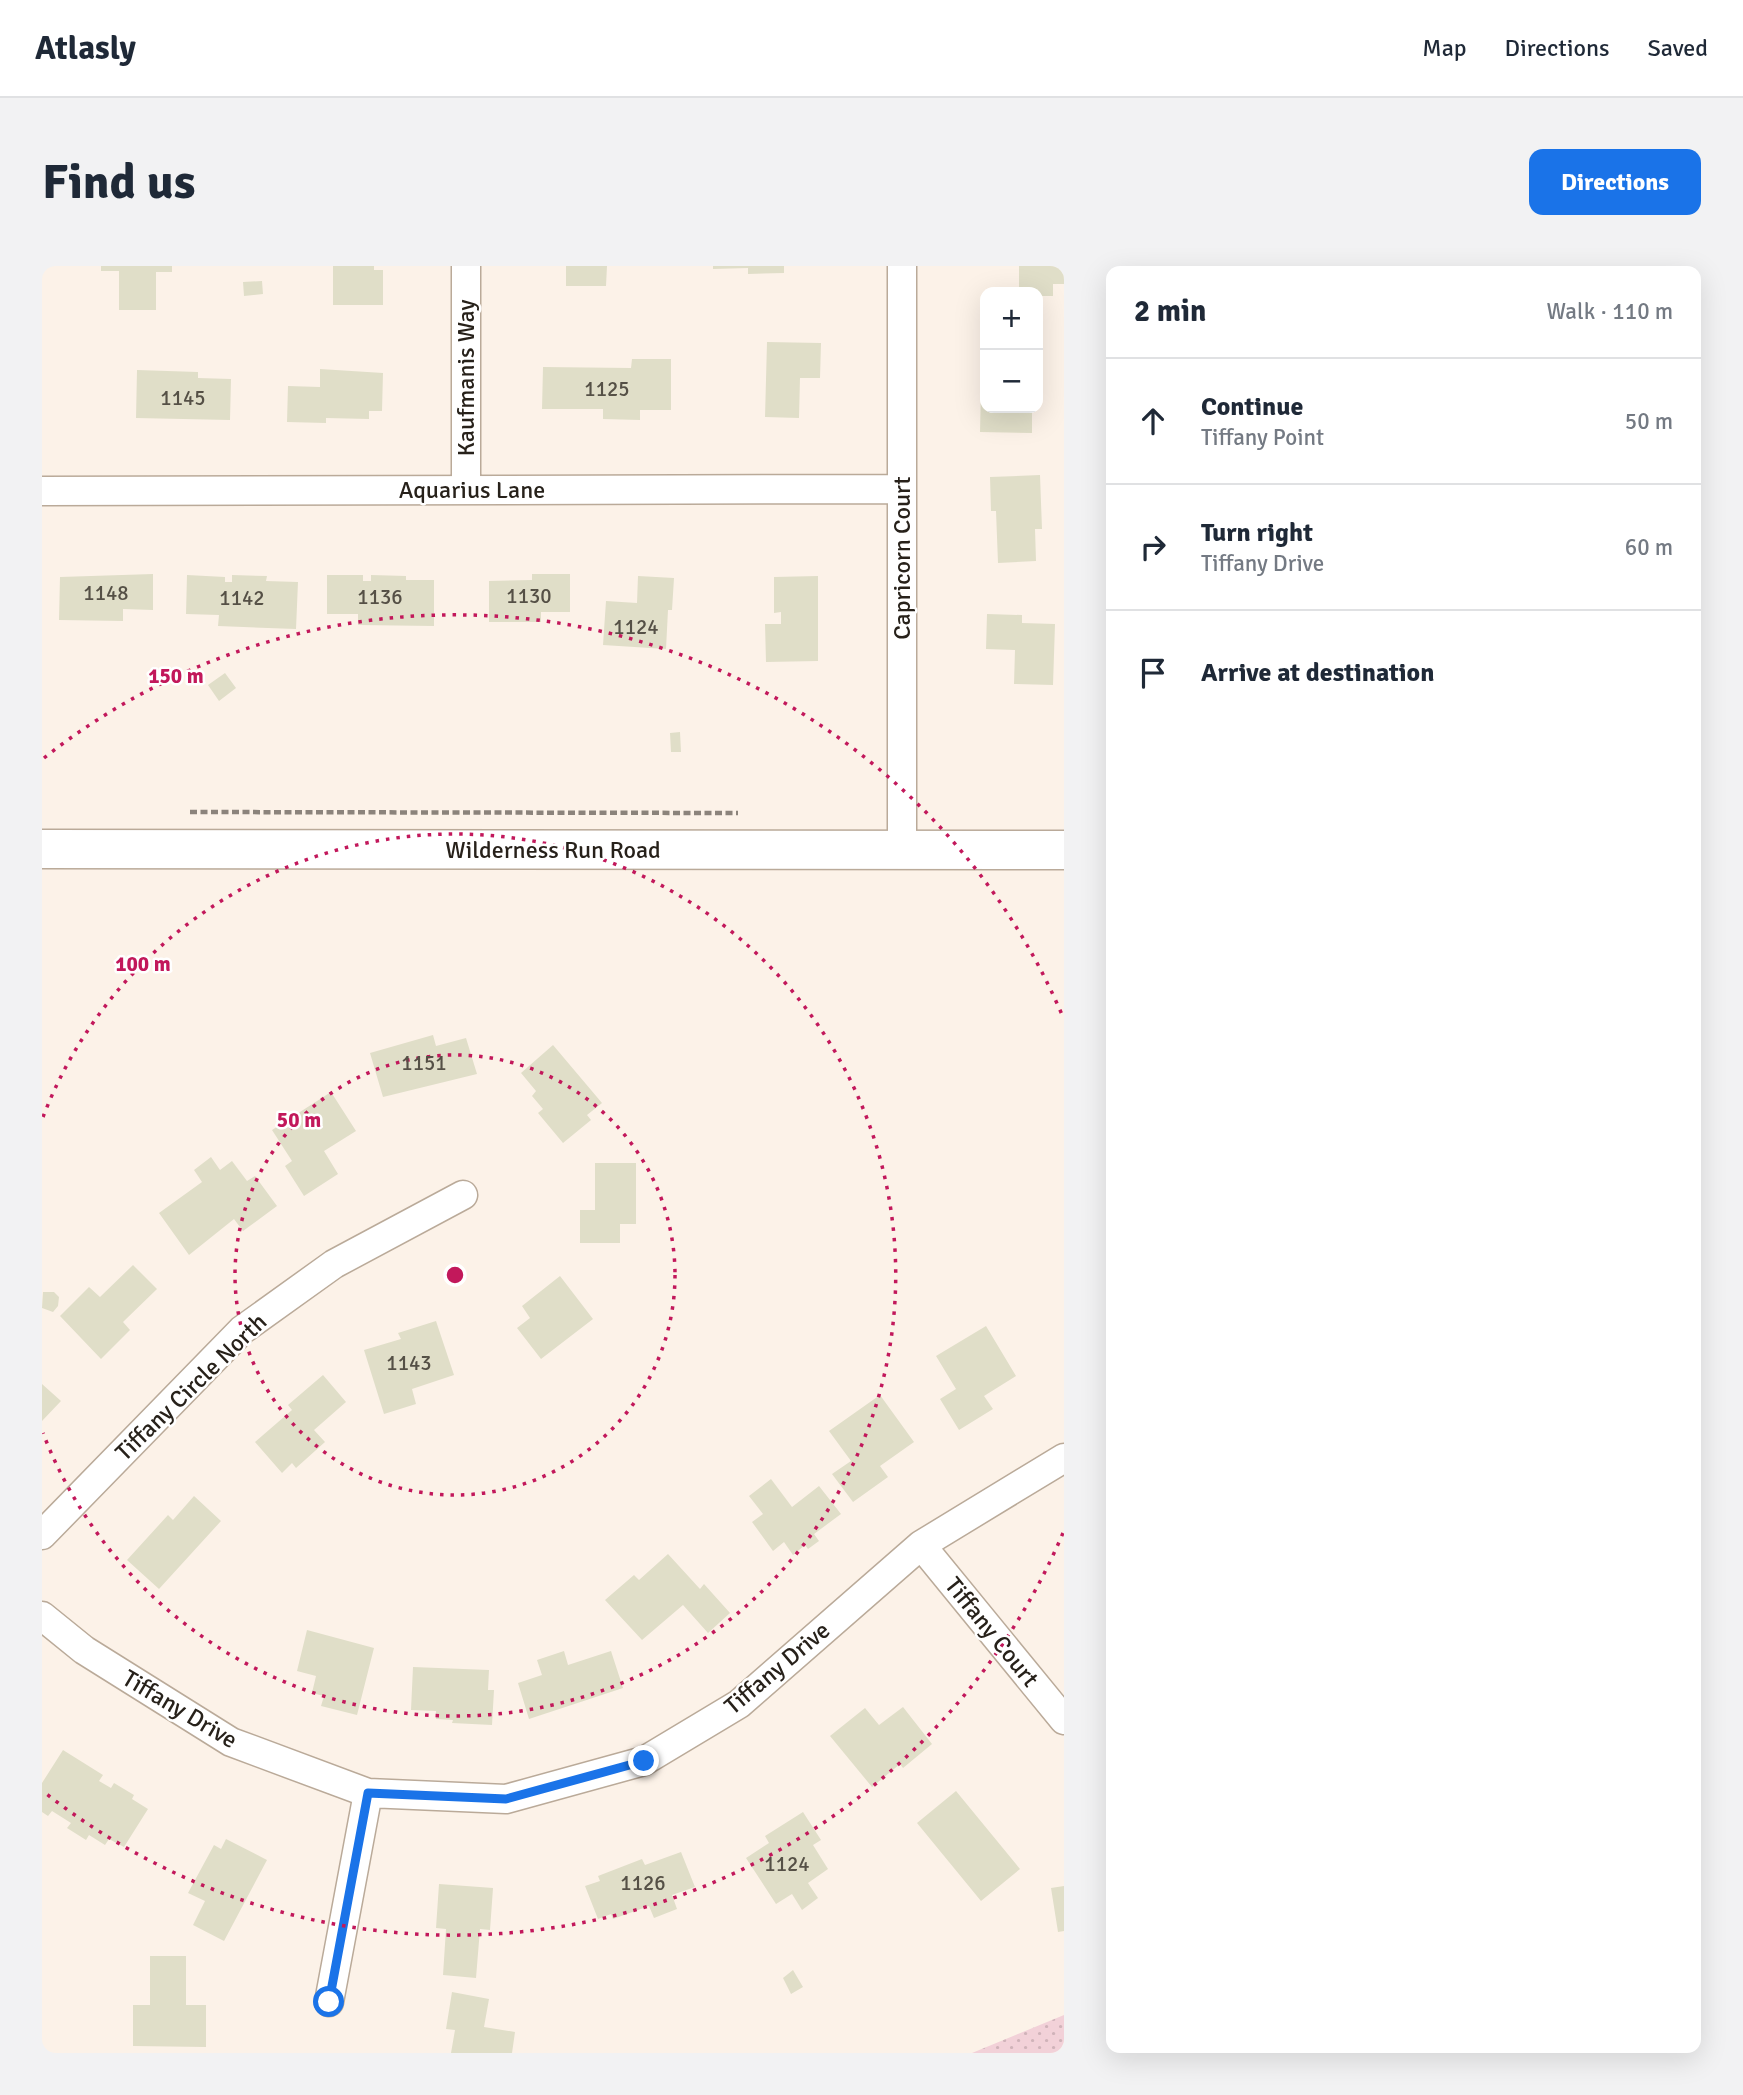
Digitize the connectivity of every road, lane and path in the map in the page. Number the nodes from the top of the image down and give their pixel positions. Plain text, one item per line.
1 (466, 266) edge
2 (902, 266) edge
3 (902, 489) junction
4 (466, 490) junction
5 (42, 491) edge
6 (42, 849) edge
7 (902, 850) junction
8 (1064, 850) edge
9 (463, 1195) dead end
10 (1064, 1458) edge
11 (42, 1535) edge
12 (921, 1545) junction
13 (42, 1616) edge
14 (1064, 1720) edge
15 (368, 1793) junction
16 (329, 2002) dead end

1 - 4 street, Kaufmanis Way
2 - 3 street, Capricorn Court
3 - 4 street, Aquarius Lane
3 - 7 street, Capricorn Court
4 - 5 street, Aquarius Lane
6 - 7 street, Wilderness Run Road
7 - 8 street, Wilderness Run Road
9 - 11 street, Tiffany Circle North
10 - 12 street, Tiffany Drive
12 - 14 street, Tiffany Court
12 - 15 street, Tiffany Drive
13 - 15 street, Tiffany Drive
15 - 16 street

